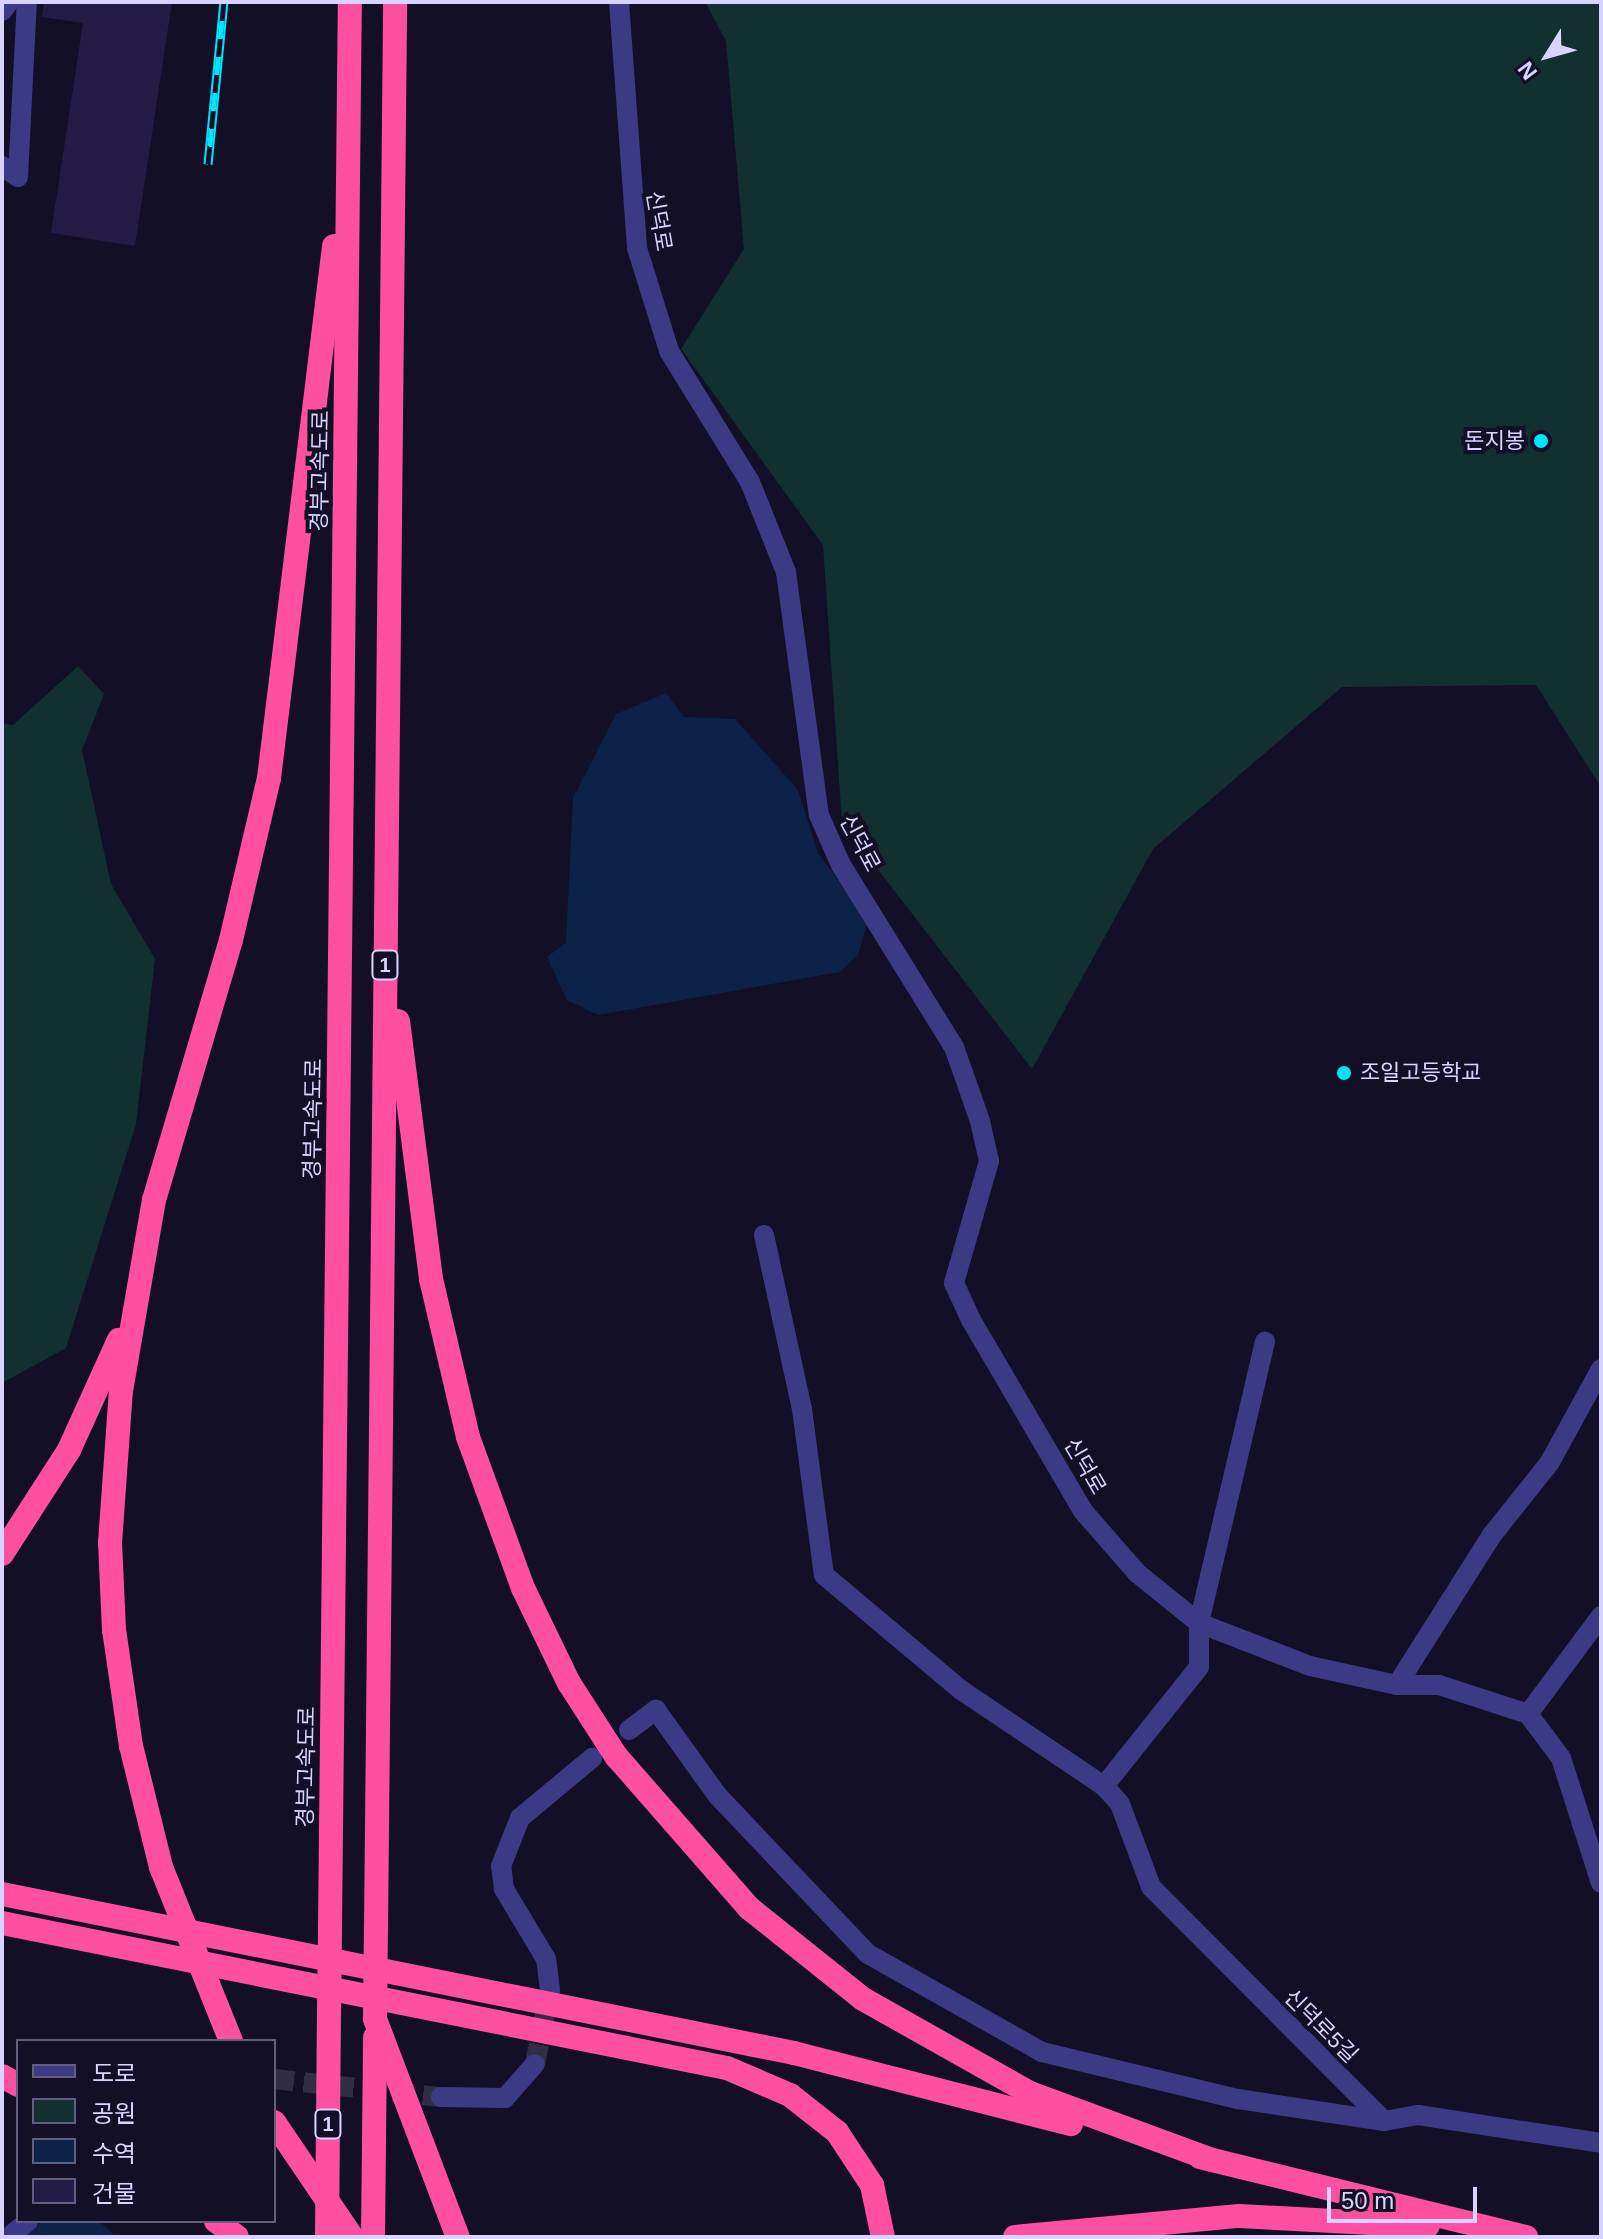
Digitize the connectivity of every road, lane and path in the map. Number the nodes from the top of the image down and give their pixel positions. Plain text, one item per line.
1 (9, 2) edge
2 (27, 2) edge
3 (350, 2) edge
4 (395, 2) edge
5 (619, 2) edge
6 (2, 11) edge
7 (349, 117) junction
8 (2, 166) edge
9 (386, 867) junction
10 (764, 1235) dead end
11 (141, 1261) junction
12 (1265, 1342) dead end
13 (1601, 1369) edge
14 (2, 1554) edge
15 (1601, 1616) edge
16 (1199, 1623) junction
17 (1397, 1685) junction
18 (1528, 1714) junction
19 (629, 1730) dead end
20 (592, 1758) dead end
21 (1104, 1786) junction
22 (1601, 1883) edge
23 (2, 1894) edge
24 (2, 1923) edge
25 (550, 1990) tunnel mouth
26 (375, 2019) junction
27 (230, 2039) edge
28 (535, 2064) tunnel mouth
29 (441, 2097) tunnel mouth
30 (1384, 2121) junction
31 (276, 2125) edge
32 (1601, 2143) edge
33 (1212, 2160) junction
34 (26, 2223) edge
35 (219, 2223) edge
36 (9, 2237) edge
37 (237, 2237) edge
38 (327, 2237) edge
39 (352, 2237) edge
40 (373, 2237) edge
41 (458, 2237) edge
42 (883, 2237) edge
43 (1015, 2237) edge
44 (1514, 2237) edge
45 (1526, 2237) edge

1 - 6 street
2 - 8 street
3 - 7 highway, 경부고속도로 / 1
4 - 9 highway, 1
5 - 16 street, 신덕로
7 - 11 highway
7 - 38 highway, 경부고속도로 / 1, bridge
9 - 26 highway, 1, bridge
9 - 33 highway
10 - 21 street
11 - 14 highway
11 - 27 highway, bridge
12 - 16 street
13 - 17 street
15 - 18 street
16 - 17 street, 신덕로
16 - 21 street
17 - 18 street, 신덕로
18 - 22 street
19 - 30 street
20 - 25 street
21 - 30 street, 신덕로5길
23 - 33 highway
24 - 42 highway
26 - 40 highway, 1
26 - 41 highway
28 - 29 street
30 - 32 street
31 - 39 highway, bridge
33 - 45 highway
34 - 36 street
35 - 37 highway
43 - 44 highway

